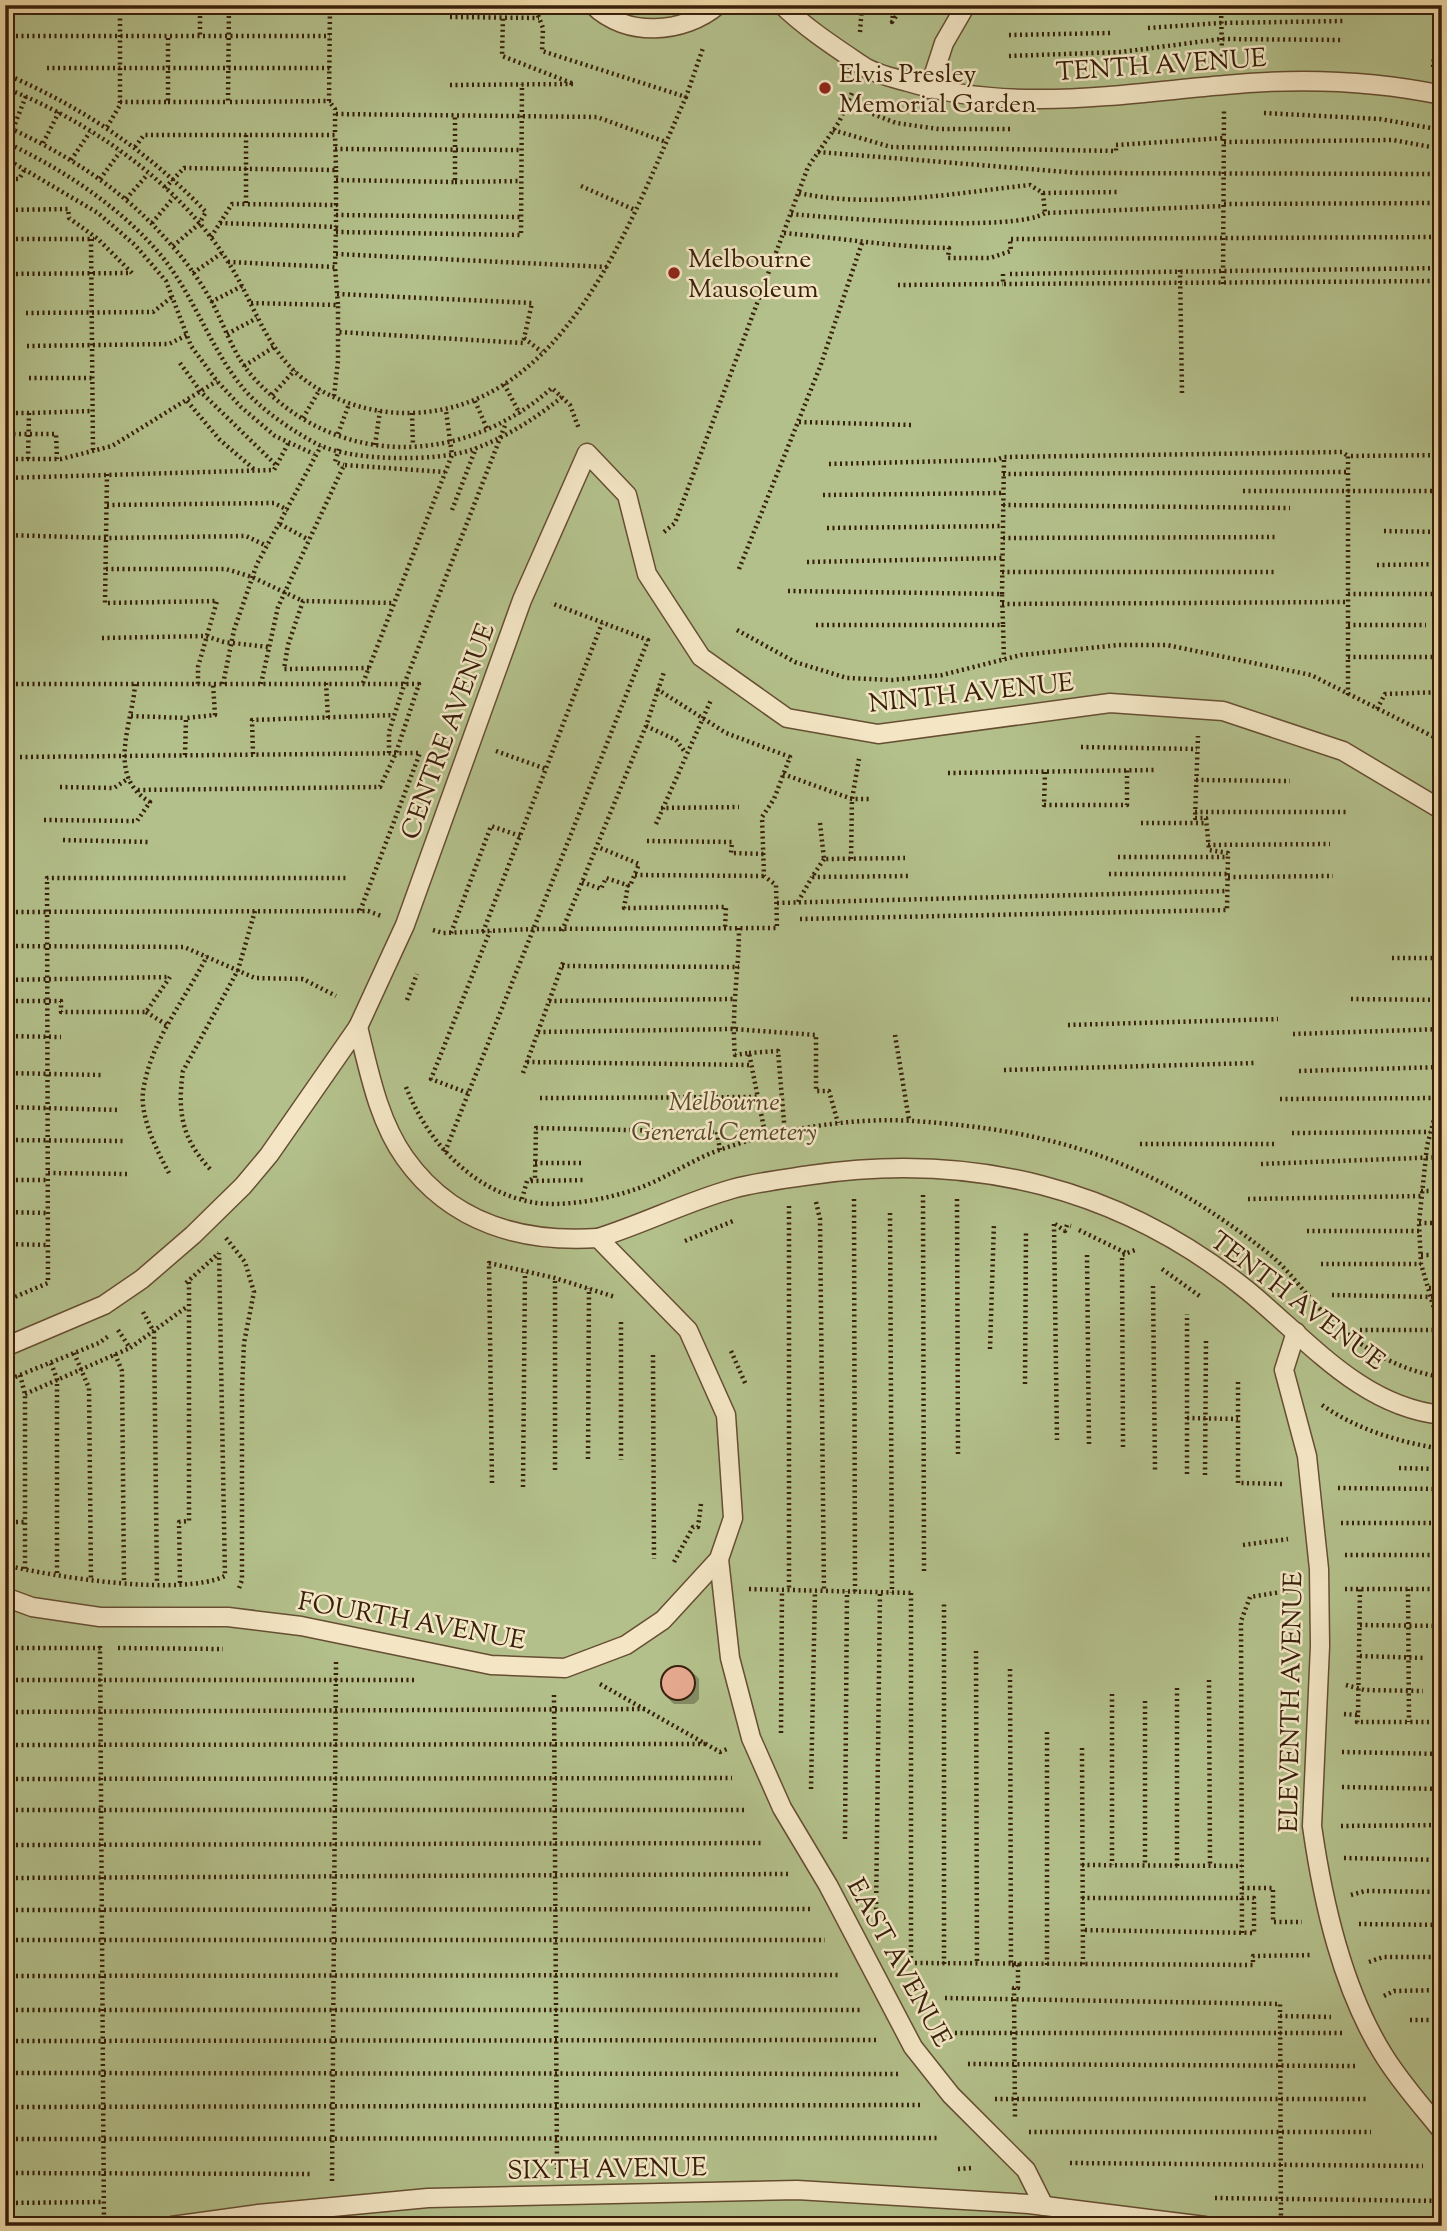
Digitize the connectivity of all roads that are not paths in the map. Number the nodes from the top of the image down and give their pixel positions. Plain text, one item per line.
1 (593, 5) edge
2 (782, 5) edge
3 (966, 5) edge
4 (711, 11) edge
5 (929, 89) junction
6 (1436, 93) edge
7 (587, 453) joint
8 (1442, 810) edge
9 (358, 1027) junction
10 (598, 1238) junction
11 (1296, 1332) junction
12 (5, 1347) edge
13 (1442, 1415) edge
14 (719, 1559) junction
15 (5, 1597) edge
16 (1442, 2131) edge
17 (1044, 2206) junction
18 (172, 2226) edge
19 (1205, 2226) edge

1 - 4 lane
2 - 5 lane, TENTH AVENUE
3 - 5 lane
5 - 6 lane, TENTH AVENUE
7 - 8 lane, NINTH AVENUE
7 - 9 lane, CENTRE AVENUE
9 - 10 lane
9 - 12 lane, CENTRE AVENUE
10 - 11 lane, TENTH AVENUE
10 - 14 lane, FOURTH AVENUE
11 - 13 lane, TENTH AVENUE
11 - 16 lane, ELEVENTH AVENUE
14 - 15 lane, FOURTH AVENUE
14 - 17 lane, EAST AVENUE
17 - 18 lane, SIXTH AVENUE
17 - 19 lane

